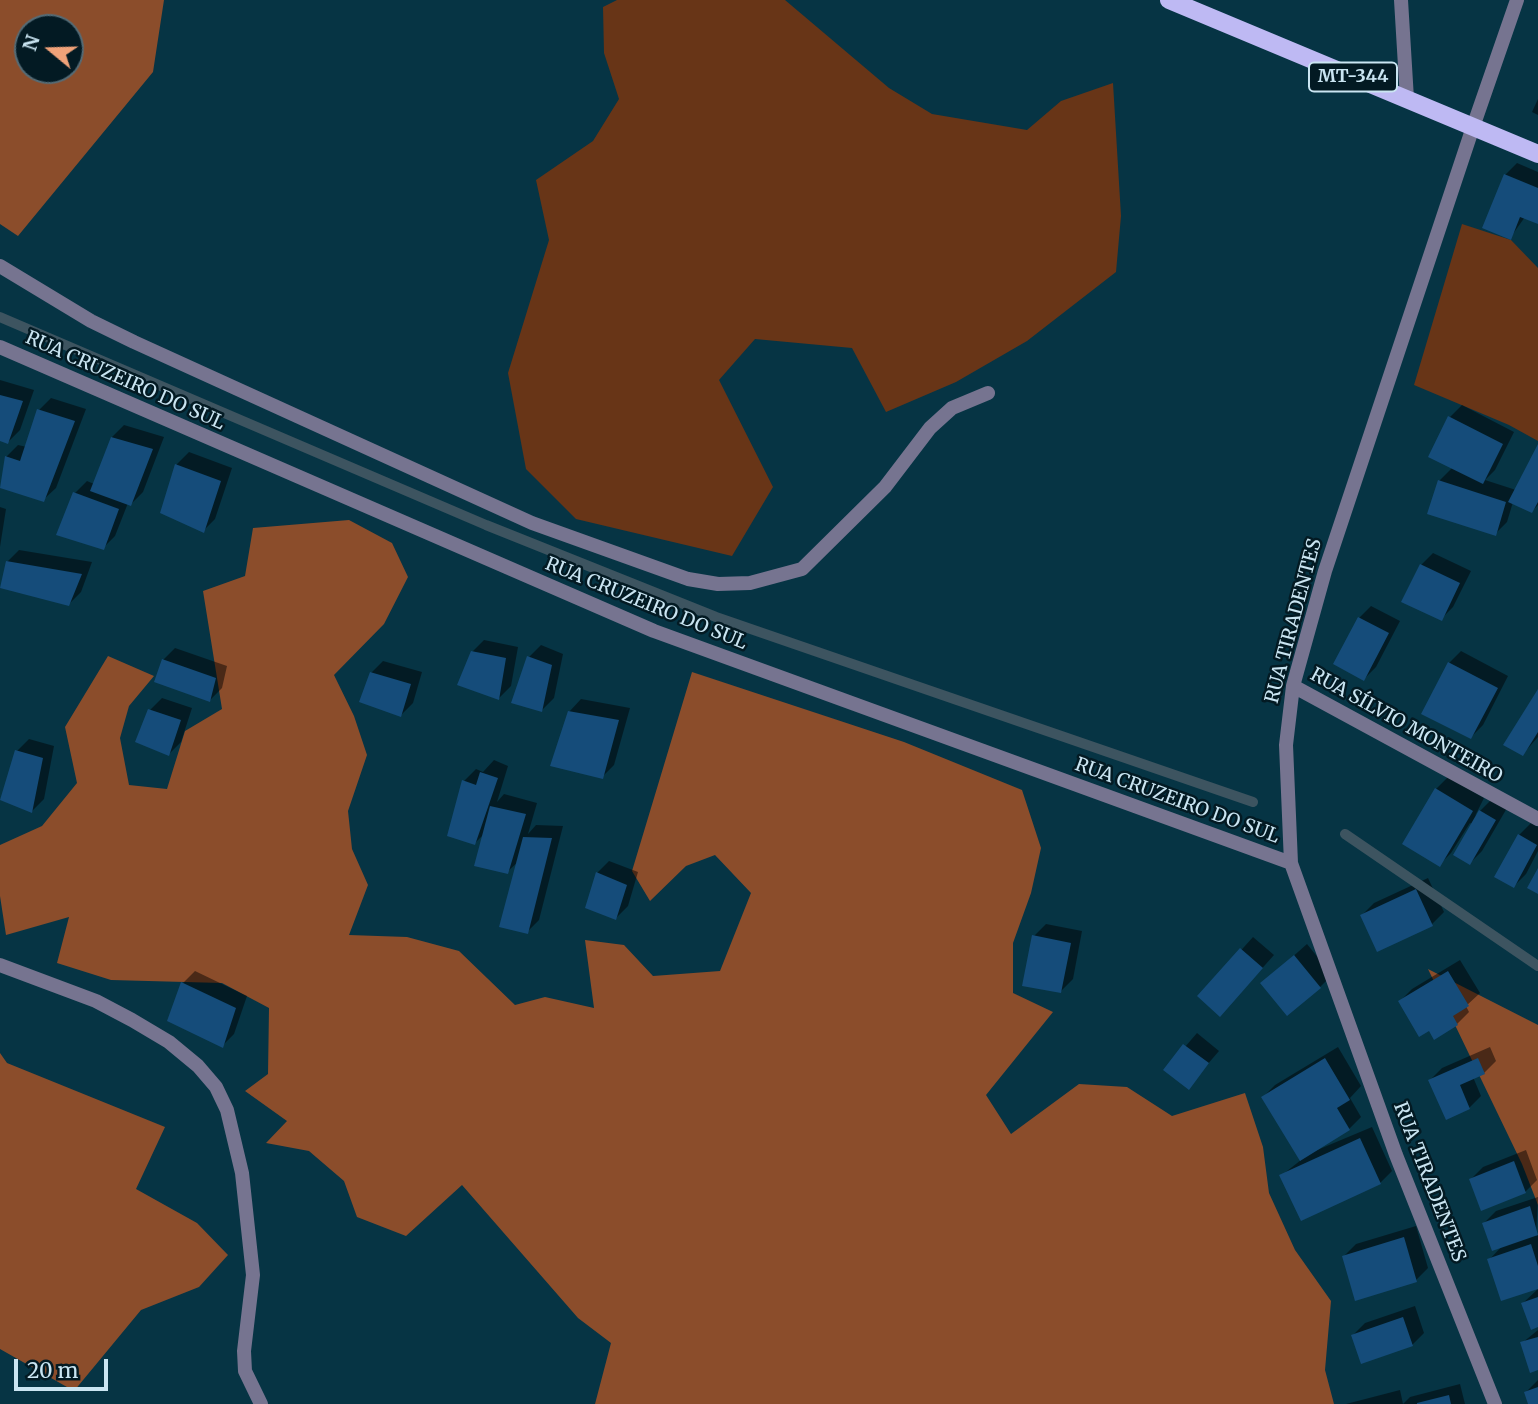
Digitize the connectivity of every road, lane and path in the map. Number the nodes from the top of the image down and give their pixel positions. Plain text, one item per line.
1 (1169, 0) edge
2 (1401, 0) edge
3 (1517, 0) edge
4 (1406, 99) junction
5 (1473, 127) junction
6 (1538, 154) edge
7 (0, 266) edge
8 (0, 347) edge
9 (988, 393) dead end
10 (1293, 686) junction
11 (1538, 819) edge
12 (1291, 863) junction
13 (0, 965) edge
14 (261, 1404) edge
15 (1495, 1404) edge

1 - 4 main road, MT-344
2 - 4 street
3 - 5 street, RUA TIRADENTES
4 - 5 main road, MT-344
5 - 6 main road, MT-344
5 - 10 street, RUA TIRADENTES
7 - 9 street
8 - 12 street, RUA CRUZEIRO DO SUL
10 - 11 street, RUA SÍLVIO MONTEIRO
10 - 12 street, RUA TIRADENTES
12 - 15 street, RUA TIRADENTES
13 - 14 street

